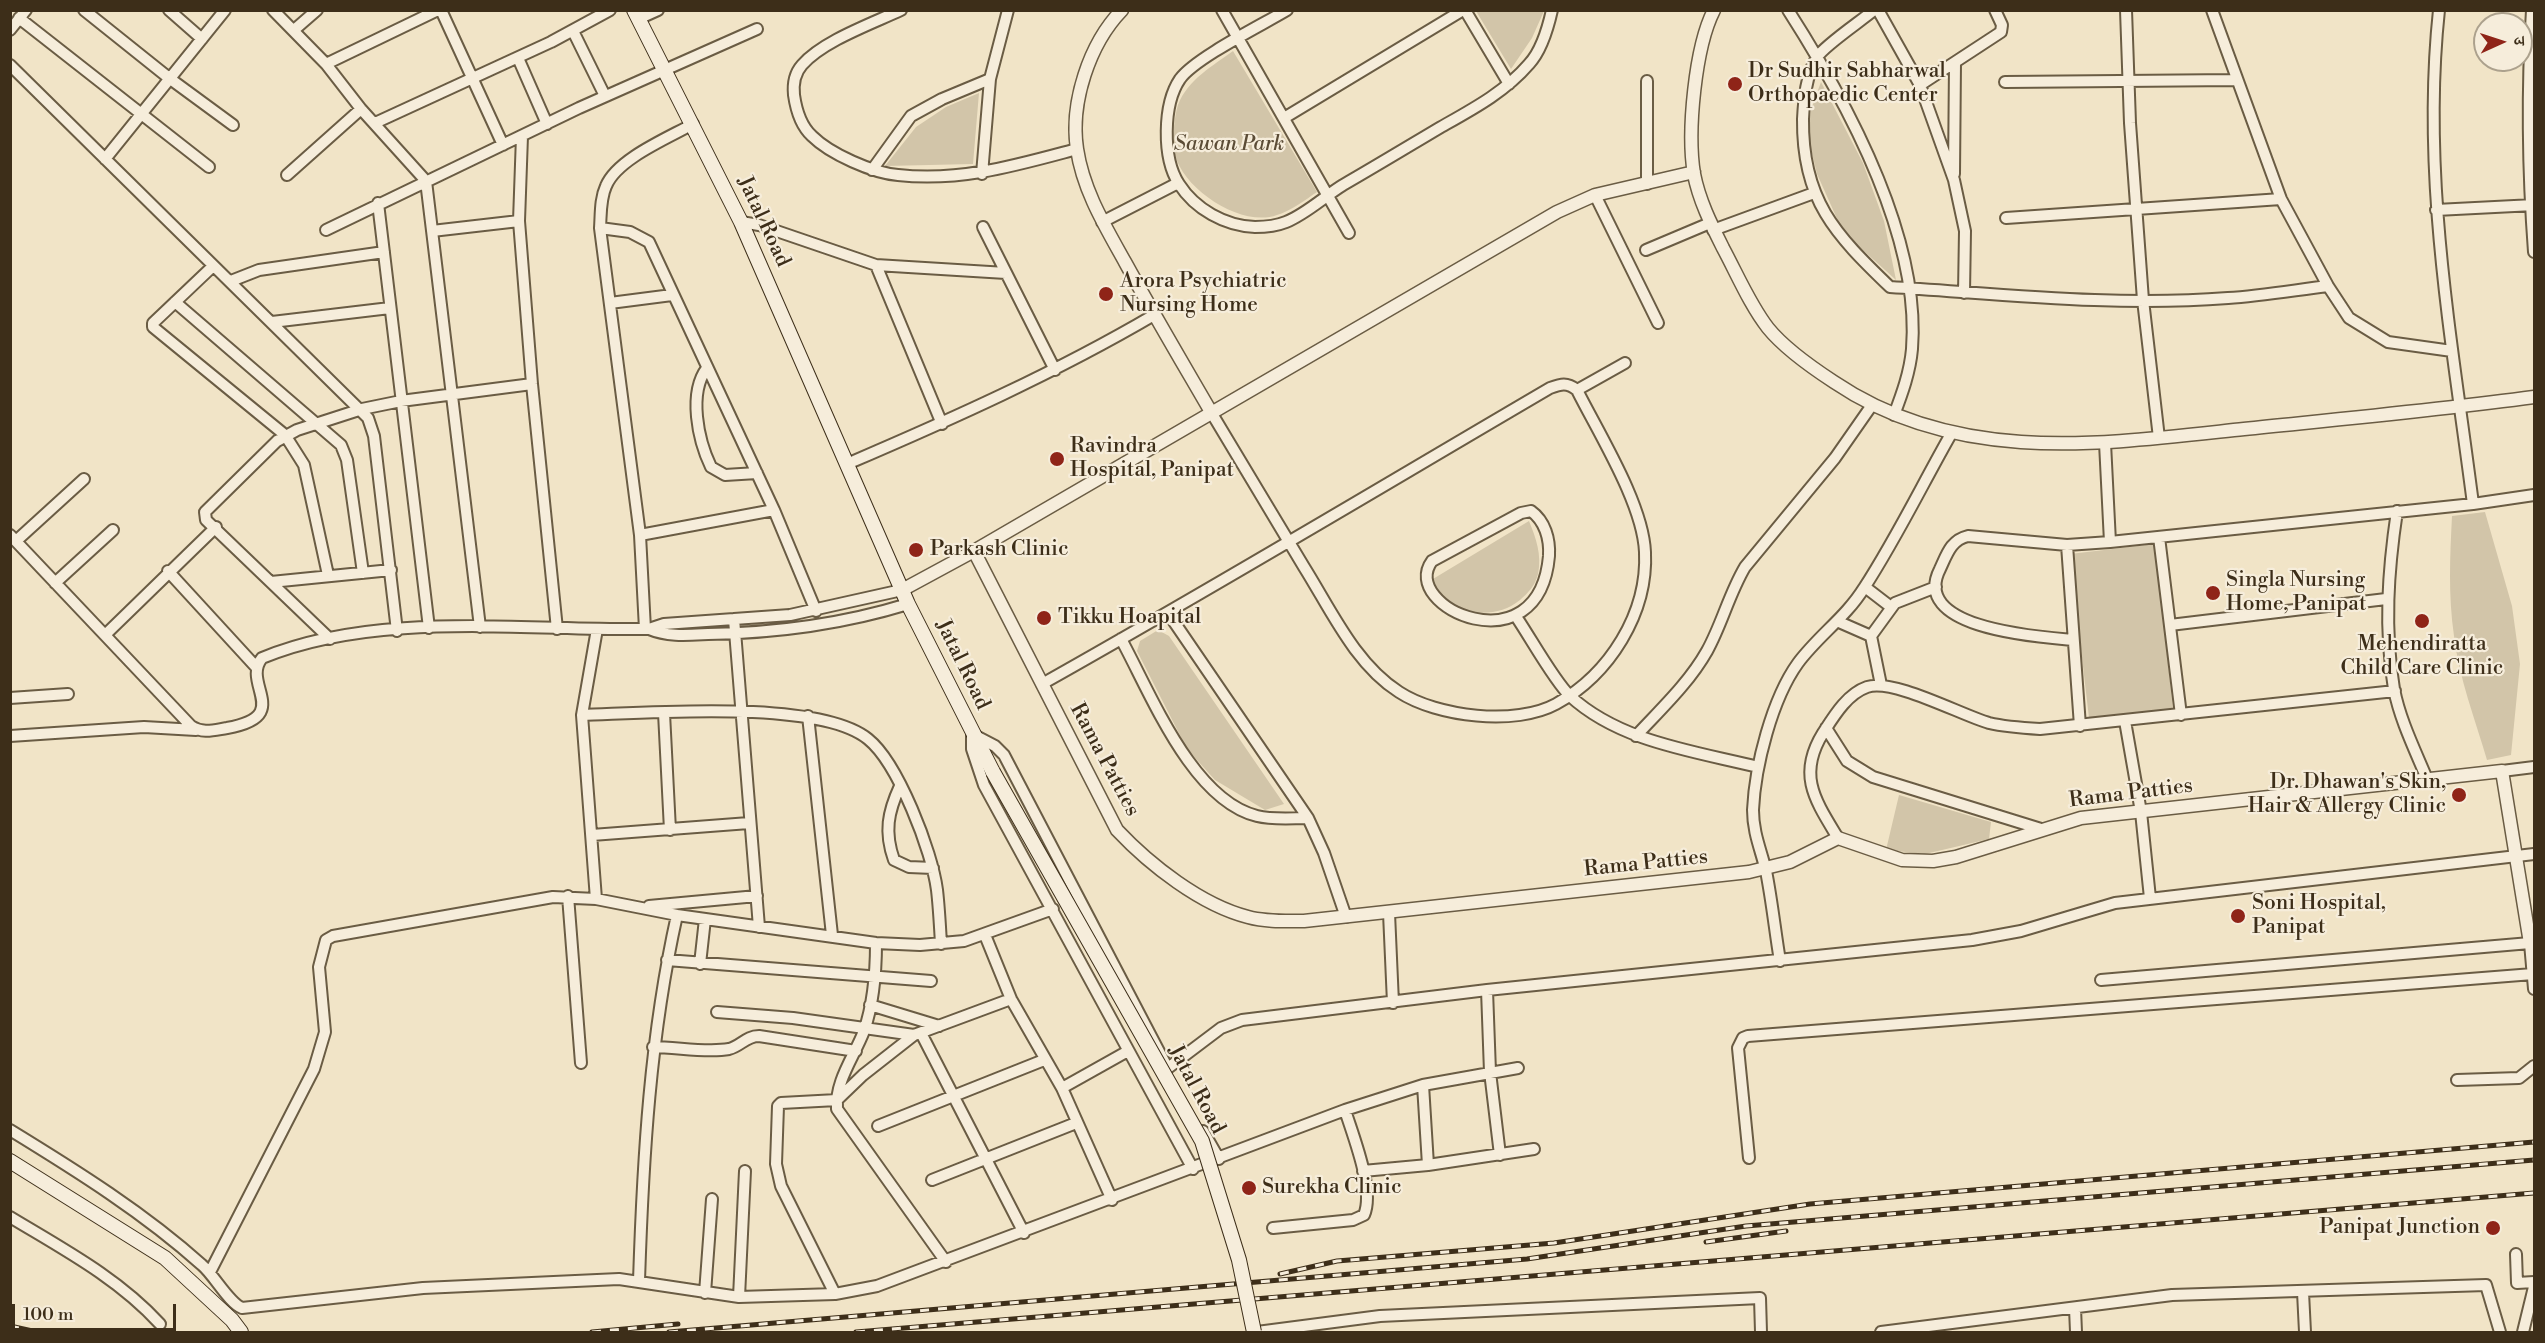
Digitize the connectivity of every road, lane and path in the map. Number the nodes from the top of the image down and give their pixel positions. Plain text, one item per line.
1 (84, 10) edge
2 (170, 10) edge
3 (225, 10) edge
4 (273, 10) edge
5 (317, 10) edge
6 (440, 10) edge
7 (610, 10) edge
8 (658, 10) edge
9 (901, 10) edge
10 (1008, 10) edge
11 (1122, 10) edge
12 (1222, 10) edge
13 (1287, 10) edge
14 (1464, 10) edge
15 (1552, 10) edge
16 (1714, 10) edge
17 (1788, 10) edge
18 (1876, 10) edge
19 (1995, 10) edge
20 (2126, 10) edge
21 (2212, 10) edge
22 (2439, 10) edge
23 (2532, 10) edge
24 (23, 14) edge
25 (884, 14) edge
26 (636, 15) edge
27 (757, 29) dead end
28 (10, 30) edge
29 (294, 30) junction
30 (573, 31) junction
31 (202, 39) junction
32 (1238, 39) junction
33 (1817, 56) junction
34 (518, 58) junction
35 (1954, 63) junction
36 (326, 64) junction
37 (10, 65) edge
38 (665, 68) junction
39 (169, 78) junction
40 (471, 79) junction
41 (2129, 79) junction
42 (990, 80) junction
43 (2236, 80) junction
44 (1647, 81) dead end
45 (2005, 82) dead end
46 (1509, 84) junction
47 (1920, 85) junction
48 (605, 96) junction
49 (361, 109) junction
50 (141, 114) junction
51 (1284, 118) junction
52 (375, 123) junction
53 (547, 124) junction
54 (693, 124) junction
55 (233, 125) dead end
56 (522, 136) junction
57 (503, 146) junction
58 (1077, 149) junction
59 (105, 159) junction
60 (208, 167) dead end
61 (872, 170) junction
62 (1694, 172) junction
63 (982, 174) junction
64 (287, 175) dead end
65 (1954, 180) junction
66 (426, 181) junction
67 (1178, 183) junction
68 (1647, 184) junction
69 (1814, 193) junction
70 (1328, 194) junction
71 (1595, 195) junction
72 (2281, 199) junction
73 (378, 203) junction
74 (2533, 205) edge
75 (2136, 208) junction
76 (2436, 210) junction
77 (2006, 218) dead end
78 (519, 221) junction
79 (741, 222) junction
80 (1102, 222) junction
81 (1711, 226) junction
82 (983, 227) dead end
83 (600, 228) junction
84 (326, 230) dead end
85 (432, 231) junction
86 (1349, 233) dead end
87 (1646, 250) dead end
88 (384, 252) junction
89 (2535, 252) edge
90 (876, 265) junction
91 (213, 266) junction
92 (1006, 273) junction
93 (231, 281) junction
94 (2328, 286) junction
95 (1908, 288) junction
96 (1964, 293) junction
97 (672, 295) junction
98 (2143, 300) junction
99 (175, 302) junction
100 (610, 303) junction
101 (390, 308) junction
102 (1154, 315) junction
103 (272, 322) junction
104 (1658, 322) dead end
105 (2452, 351) junction
106 (1625, 363) dead end
107 (707, 368) junction
108 (1055, 370) junction
109 (532, 384) junction
110 (1577, 390) junction
111 (453, 393) junction
112 (2535, 397) edge
113 (401, 401) junction
114 (1872, 405) junction
115 (2461, 406) junction
116 (362, 409) junction
117 (1211, 412) junction
118 (1894, 415) junction
119 (319, 424) junction
120 (942, 424) junction
121 (1951, 434) junction
122 (285, 435) junction
123 (2159, 438) junction
124 (2105, 443) junction
125 (848, 464) junction
126 (757, 473) junction
127 (84, 479) dead end
128 (2535, 495) edge
129 (2473, 504) junction
130 (774, 510) junction
131 (2397, 511) junction
132 (216, 527) junction
133 (113, 530) dead end
134 (640, 535) junction
135 (2158, 537) junction
136 (13, 538) edge
137 (1288, 541) junction
138 (2110, 542) junction
139 (2067, 545) junction
140 (974, 551) junction
141 (391, 570) junction
142 (168, 571) junction
143 (363, 573) junction
144 (328, 575) junction
145 (271, 582) junction
146 (55, 583) junction
147 (1865, 586) junction
148 (1936, 588) junction
149 (902, 590) junction
150 (2386, 599) junction
151 (908, 604) junction
152 (1891, 607) junction
153 (816, 611) junction
154 (1168, 613) junction
155 (1515, 615) junction
156 (734, 619) junction
157 (1839, 622) junction
158 (2170, 625) junction
159 (480, 627) junction
160 (429, 628) junction
161 (556, 628) junction
162 (597, 629) junction
163 (647, 629) junction
164 (397, 631) junction
165 (735, 634) junction
166 (105, 635) junction
167 (1871, 636) junction
168 (330, 639) junction
169 (1121, 639) junction
170 (2073, 640) junction
171 (257, 668) junction
172 (1042, 684) junction
173 (1881, 685) junction
174 (2395, 691) junction
175 (68, 694) dead end
176 (1569, 695) junction
177 (10, 698) edge
178 (664, 713) junction
179 (740, 713) junction
180 (582, 715) junction
181 (2181, 715) junction
182 (808, 716) junction
183 (2125, 721) junction
184 (2080, 726) junction
185 (1826, 728) junction
186 (196, 730) junction
187 (972, 734) junction
188 (10, 736) edge
189 (1636, 736) junction
190 (1758, 767) junction
191 (2535, 767) edge
192 (2502, 771) junction
193 (2427, 779) junction
194 (900, 786) junction
195 (2141, 812) junction
196 (1308, 818) junction
197 (749, 823) junction
198 (2041, 829) junction
199 (670, 830) junction
200 (592, 834) junction
201 (1838, 838) junction
202 (2535, 854) edge
203 (2516, 856) junction
204 (933, 868) junction
205 (1765, 869) junction
206 (568, 896) junction
207 (757, 896) junction
208 (2150, 898) junction
209 (596, 899) junction
210 (636, 907) junction
211 (1053, 909) junction
212 (1389, 913) junction
213 (677, 915) junction
214 (1346, 917) junction
215 (705, 919) junction
216 (759, 927) junction
217 (832, 935) junction
218 (985, 935) junction
219 (876, 943) junction
220 (2533, 943) edge
221 (941, 944) junction
222 (667, 960) junction
223 (1780, 961) junction
224 (700, 964) junction
225 (2533, 974) edge
226 (875, 977) junction
227 (2101, 980) dead end
228 (931, 981) dead end
229 (2535, 989) edge
230 (1487, 990) junction
231 (1011, 999) junction
232 (1393, 1003) junction
233 (870, 1005) junction
234 (717, 1012) dead end
235 (939, 1026) junction
236 (865, 1028) junction
237 (918, 1034) junction
238 (653, 1047) junction
239 (856, 1051) junction
240 (1128, 1051) junction
241 (1044, 1060) junction
242 (581, 1063) dead end
243 (2535, 1066) edge
244 (1168, 1068) junction
245 (1518, 1068) dead end
246 (1490, 1072) junction
247 (2457, 1080) dead end
248 (1423, 1085) junction
249 (1062, 1088) junction
250 (953, 1096) junction
251 (837, 1100) junction
252 (1345, 1110) junction
253 (1076, 1123) junction
254 (878, 1126) dead end
255 (10, 1130) edge
256 (1534, 1149) dead end
257 (1500, 1155) junction
258 (1749, 1158) dead end
259 (985, 1159) junction
260 (1219, 1159) junction
261 (10, 1161) edge
262 (1428, 1165) junction
263 (1193, 1168) junction
264 (745, 1171) dead end
265 (1363, 1171) junction
266 (932, 1180) dead end
267 (712, 1198) dead end
268 (1112, 1200) junction
269 (10, 1217) edge
270 (1273, 1228) dead end
271 (1024, 1233) junction
272 (2516, 1254) dead end
273 (946, 1262) junction
274 (210, 1272) junction
275 (639, 1281) junction
276 (2535, 1282) edge
277 (2535, 1287) edge
278 (2303, 1292) junction
279 (705, 1293) junction
280 (835, 1294) junction
281 (739, 1297) junction
282 (2075, 1308) junction
283 (160, 1324) dead end
284 (241, 1332) edge
285 (1255, 1332) edge
286 (1761, 1332) edge
287 (1881, 1332) edge
288 (2076, 1332) edge
289 (2305, 1332) edge
290 (2500, 1332) edge
291 (2523, 1332) edge

1 - 39 street
2 - 31 street
3 - 31 street
4 - 29 street
5 - 29 street
6 - 36 street
6 - 40 street
7 - 30 street
8 - 26 street
9 - 25 street
10 - 42 street
11 - 58 street
12 - 32 street
13 - 32 street
14 - 46 street
14 - 51 street
15 - 46 street
16 - 62 street
17 - 33 street
18 - 33 street
18 - 47 street
19 - 35 street
20 - 41 street
21 - 43 street
22 - 76 street
23 - 74 street
24 - 28 street
24 - 50 street
25 - 61 street
26 - 38 main road, Jatal Road
27 - 38 street
29 - 36 street
30 - 34 street
30 - 48 street
31 - 39 street
32 - 51 street
32 - 67 street
33 - 69 street
33 - 95 street
34 - 40 street
34 - 53 street
35 - 47 street
35 - 65 street
36 - 49 street
37 - 59 street
38 - 48 street
38 - 54 main road, Jatal Road
39 - 50 street
39 - 55 street
40 - 52 street
40 - 57 street
41 - 43 street
41 - 45 street
41 - 75 street
42 - 61 street
42 - 63 street
43 - 72 street
44 - 68 street
46 - 70 street
47 - 65 street
48 - 53 street
49 - 52 street
49 - 64 street
50 - 59 street
50 - 60 street
51 - 70 street
52 - 66 street
53 - 56 street
54 - 79 main road, Jatal Road
54 - 83 street
56 - 57 street
56 - 78 street
57 - 66 street
58 - 63 street
58 - 80 street
59 - 91 street
61 - 63 street
62 - 68 street
62 - 81 street
65 - 96 street
66 - 73 street
66 - 85 street
67 - 70 street
67 - 80 street
68 - 71 street
69 - 81 street
69 - 95 street
70 - 86 street
71 - 104 street
71 - 117 street
72 - 75 street
72 - 94 street
73 - 84 street
73 - 88 street
74 - 76 street
74 - 89 street
75 - 77 street
75 - 98 street
76 - 105 street
78 - 85 street
78 - 109 street
79 - 90 street
79 - 125 main road, Jatal Road
80 - 102 street
81 - 87 street
81 - 114 street
82 - 92 street
83 - 97 street
83 - 100 street
85 - 111 street
88 - 93 street
88 - 101 street
90 - 92 street
90 - 120 street
91 - 93 street
91 - 99 street
92 - 108 street
93 - 103 street
94 - 98 street
94 - 105 street
95 - 96 street
95 - 118 street
96 - 98 street
97 - 100 street
97 - 107 street
98 - 123 street
99 - 119 street
99 - 122 street
100 - 134 street
101 - 103 street
101 - 113 street
102 - 108 street
102 - 117 street
103 - 116 street
105 - 115 street
106 - 110 street
107 - 126 street
107 - 126 street
108 - 120 street
109 - 111 street
109 - 161 street
110 - 137 street
110 - 176 street
111 - 113 street
111 - 159 street
112 - 115 street
113 - 116 street
113 - 160 street
114 - 118 street
114 - 189 street
115 - 123 street
115 - 129 street
116 - 119 street
116 - 141 street
117 - 137 street
117 - 140 street
118 - 121 street
119 - 122 street
119 - 143 street
120 - 125 street
121 - 124 street
121 - 147 street
122 - 132 street
122 - 144 street
123 - 124 street
124 - 138 street
125 - 149 main road, Jatal Road
126 - 130 street
127 - 136 street
128 - 129 street
129 - 131 street
130 - 134 street
130 - 153 street
131 - 135 street
131 - 150 street
132 - 142 street
132 - 145 street
133 - 146 street
134 - 163 street
135 - 138 street
135 - 158 street
136 - 146 street
137 - 154 street
137 - 176 street
138 - 139 street
139 - 148 street
139 - 170 street
140 - 149 street
140 - 172 street, Rama Patties
141 - 143 street
141 - 164 street
142 - 166 street
142 - 171 street
143 - 144 street
144 - 145 street
145 - 168 street
146 - 166 street
147 - 152 street
147 - 157 street
148 - 152 street
148 - 170 street
149 - 151 main road, Jatal Road
149 - 153 street
150 - 158 street
150 - 174 street
151 - 165 street
151 - 187 main road, Jatal Road
152 - 167 street
153 - 156 street
154 - 169 street
154 - 196 street
155 - 155 street
155 - 176 street
156 - 163 street
156 - 165 street
157 - 167 street
157 - 190 street
158 - 181 street
159 - 160 street
159 - 161 street
160 - 164 street
161 - 162 street
162 - 163 street
162 - 180 street
163 - 165 street
164 - 168 street
165 - 179 street
166 - 186 street
167 - 173 street
168 - 171 street
169 - 172 street
169 - 196 street
170 - 184 street
171 - 186 street
172 - 214 street, Rama Patties
173 - 184 street
173 - 185 street
174 - 181 street
174 - 193 street
175 - 177 street
176 - 189 street
178 - 179 street
178 - 180 street
178 - 199 street
179 - 182 street
179 - 197 street
180 - 200 street
181 - 183 street
182 - 194 street
182 - 217 street
183 - 184 street
183 - 195 street
185 - 198 street
185 - 201 street
186 - 188 street
187 - 211 street
187 - 244 street
187 - 285 main road, Jatal Road, bridge
189 - 190 street
190 - 205 street
191 - 192 street
192 - 193 street, Rama Patties
192 - 203 street
193 - 195 street, Rama Patties
194 - 204 street
194 - 204 street
195 - 198 street, Rama Patties
195 - 208 street
196 - 214 street
197 - 199 street
197 - 207 street
198 - 201 street, Rama Patties
199 - 200 street
200 - 209 street
201 - 205 street, Rama Patties
202 - 203 street
203 - 208 street
203 - 220 street
204 - 221 street
205 - 212 street, Rama Patties
205 - 223 street
206 - 209 street
206 - 242 street
206 - 274 street
207 - 210 street
207 - 216 street
208 - 223 street
209 - 210 street
210 - 213 street
211 - 218 street
211 - 240 street
212 - 214 street, Rama Patties
212 - 232 street
213 - 215 street
213 - 222 street
215 - 216 street
215 - 224 street
216 - 217 street
217 - 219 street
218 - 221 street
218 - 231 street
219 - 221 street
219 - 226 street
220 - 225 street
220 - 227 street
222 - 224 street
222 - 238 street
223 - 230 street
224 - 226 street
225 - 229 street
225 - 258 street
226 - 228 street
226 - 233 street
230 - 232 street
230 - 246 street
231 - 235 street
231 - 241 street
232 - 244 street
233 - 235 street
233 - 236 street
234 - 236 street
235 - 237 street
236 - 237 street
236 - 239 street
237 - 250 street
237 - 251 street
238 - 239 street
238 - 275 street
239 - 251 street
240 - 249 street
240 - 263 street
241 - 249 street
241 - 250 street
243 - 247 street
244 - 260 street
245 - 246 street
246 - 248 street
246 - 257 street
248 - 252 street
248 - 262 street
249 - 253 street
250 - 254 street
250 - 259 street
251 - 273 street
251 - 280 street
252 - 260 street
252 - 265 street
253 - 259 street
253 - 268 street
255 - 274 street
256 - 257 street
257 - 262 street
259 - 266 street
259 - 271 street
260 - 263 street
261 - 284 main road
262 - 265 street
263 - 268 street
264 - 281 street
265 - 270 street
267 - 279 street
268 - 271 street
269 - 283 street
271 - 273 street
272 - 276 street
273 - 280 street
274 - 275 street
275 - 279 street
277 - 291 street
278 - 282 street
278 - 289 street
278 - 290 street
279 - 281 street
280 - 281 street
282 - 287 street
282 - 288 street
285 - 286 street

